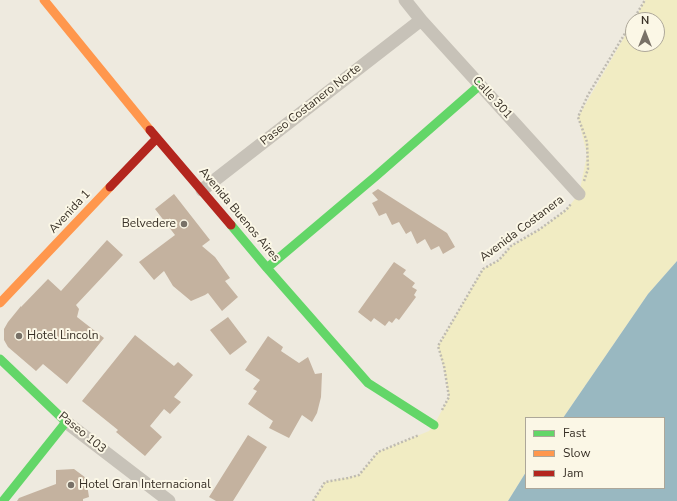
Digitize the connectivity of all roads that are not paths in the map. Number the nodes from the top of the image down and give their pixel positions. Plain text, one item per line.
1 (44, 0) edge
2 (405, 0) edge
3 (421, 20) junction
4 (480, 85) junction
5 (157, 138) junction
6 (202, 190) junction
7 (580, 194) road end
8 (267, 268) junction
9 (0, 303) edge
10 (0, 360) edge
11 (66, 422) junction
12 (434, 426) road end
13 (3, 501) edge
14 (169, 501) edge

1 - 5 street, Avenida Buenos Aires
2 - 3 street, Calle 301
3 - 4 street, Calle 301
3 - 6 street, Paseo Costanero Norte
4 - 7 street, Calle 301
4 - 8 street
5 - 6 street, Avenida Buenos Aires
5 - 9 street, Avenida 1
6 - 8 street, Avenida Buenos Aires
8 - 12 street, Avenida Buenos Aires
10 - 11 street, Paseo 103
11 - 13 street
11 - 14 street, Paseo 103

